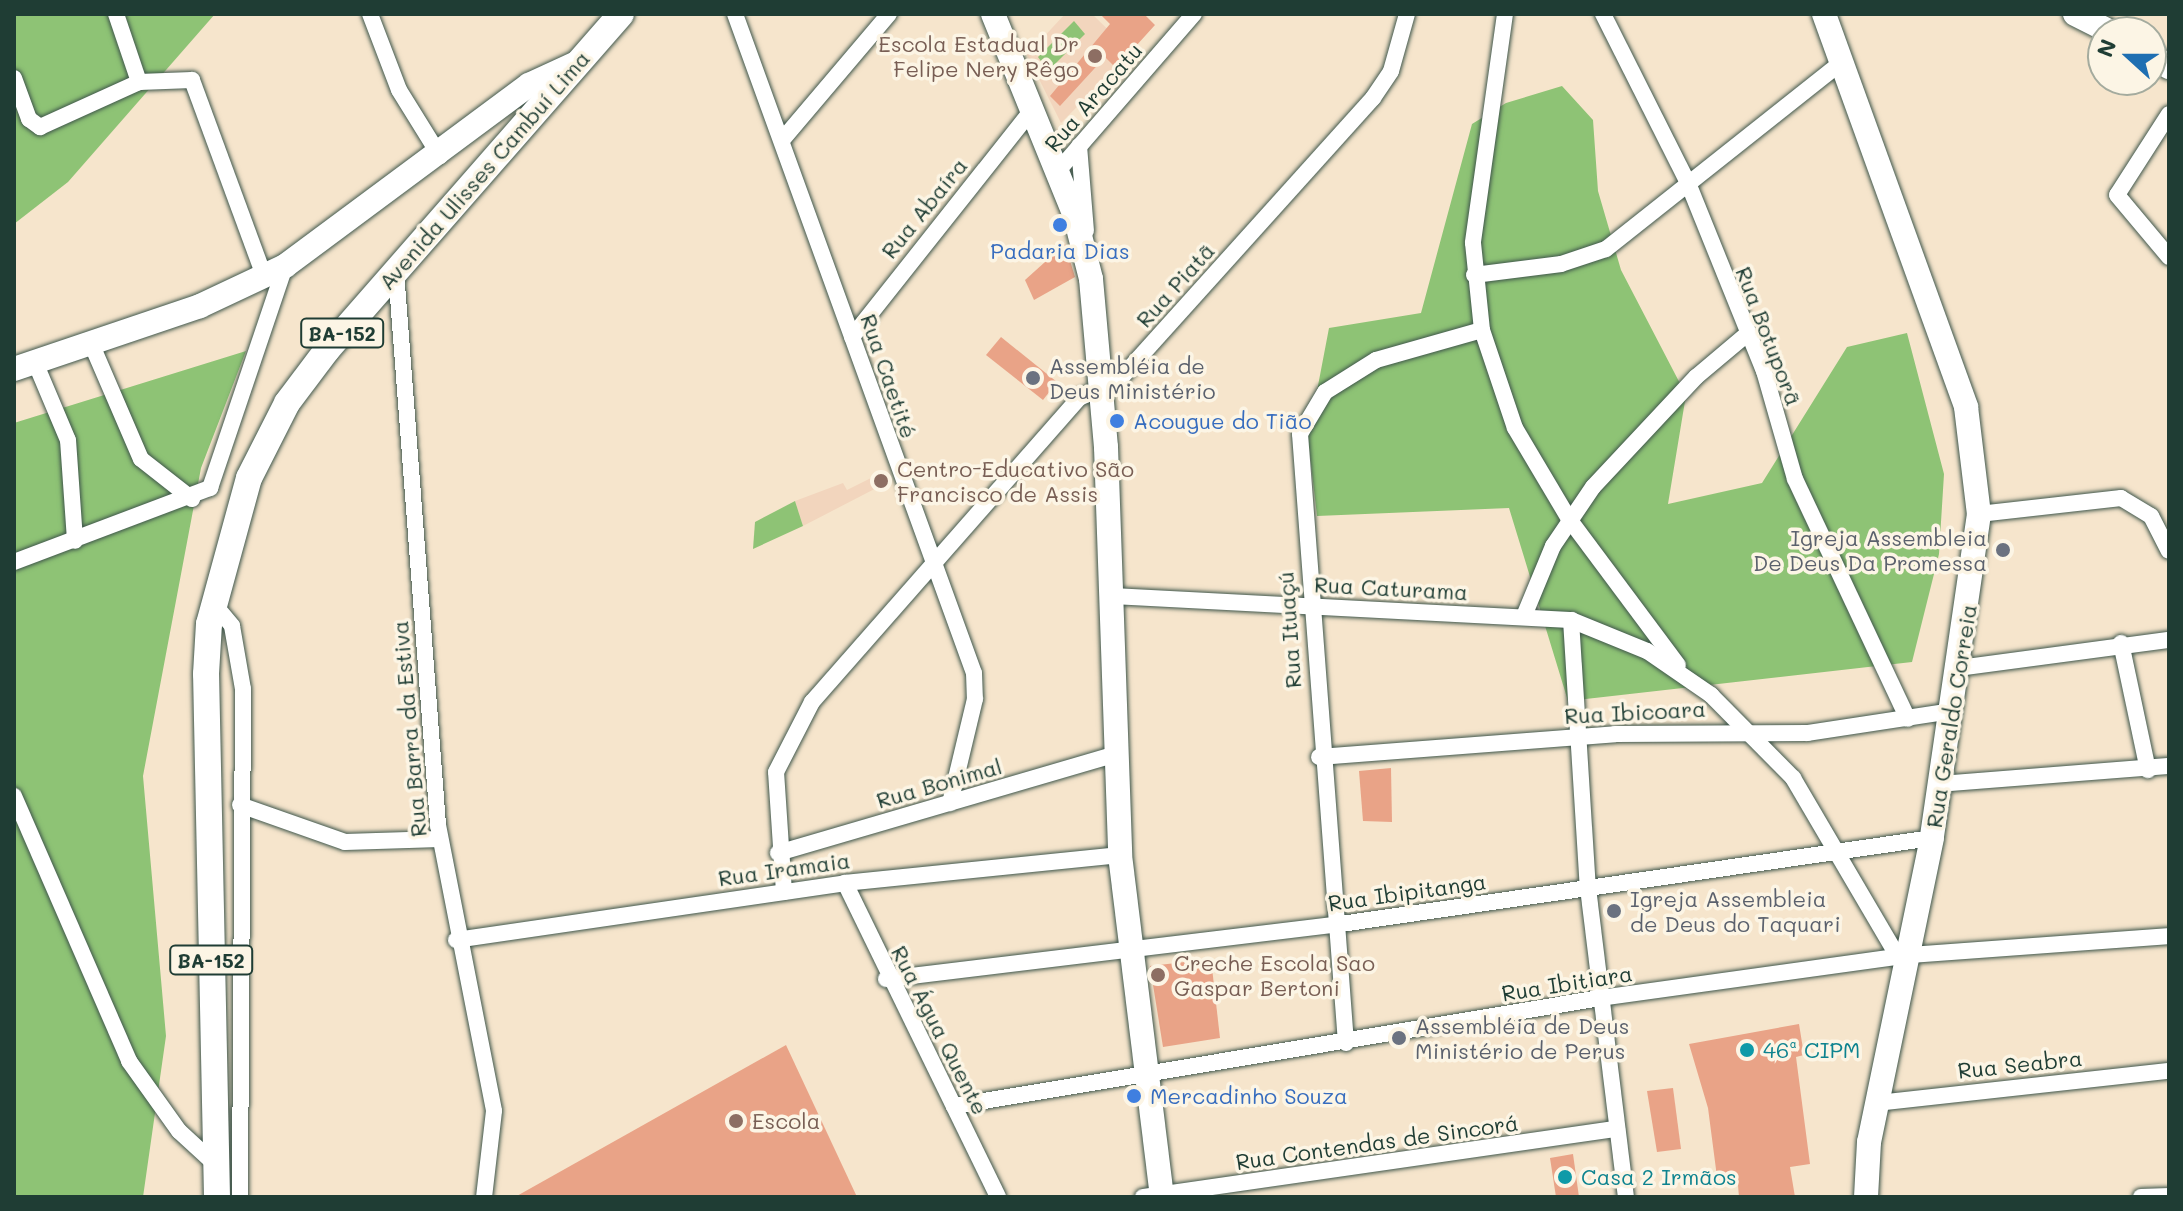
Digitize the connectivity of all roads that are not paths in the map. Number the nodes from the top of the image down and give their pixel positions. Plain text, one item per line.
1 (116, 14) edge
2 (370, 14) edge
3 (621, 14) edge
4 (735, 14) edge
5 (889, 14) edge
6 (993, 14) edge
7 (1194, 14) edge
8 (1407, 14) edge
9 (1505, 14) edge
10 (1603, 14) edge
11 (1824, 14) edge
12 (1843, 61) junction
13 (579, 62) junction
14 (14, 78) edge
15 (139, 82) junction
16 (1033, 109) junction
17 (2169, 114) edge
18 (783, 139) junction
19 (1079, 146) junction
20 (440, 156) junction
21 (1057, 172) junction
22 (1688, 183) junction
23 (1084, 244) junction
24 (2169, 257) edge
25 (274, 271) junction
26 (396, 271) junction
27 (1474, 275) junction
28 (1482, 330) junction
29 (1747, 334) junction
30 (852, 337) junction
31 (91, 343) junction
32 (24, 366) edge
33 (1102, 390) junction
34 (192, 499) junction
35 (1979, 514) junction
36 (1569, 519) junction
37 (75, 541) junction
38 (2169, 551) edge
39 (930, 560) junction
40 (14, 562) edge
41 (1111, 596) junction
42 (213, 603) junction
43 (1310, 606) junction
44 (1524, 616) junction
45 (1571, 620) junction
46 (2169, 640) edge
47 (2121, 643) junction
48 (1680, 668) junction
49 (1958, 668) junction
50 (1951, 711) junction
51 (1908, 719) junction
52 (1749, 728) junction
53 (1574, 736) junction
54 (1113, 755) junction
55 (1319, 757) junction
56 (2169, 766) edge
57 (2148, 770) junction
58 (1939, 784) junction
59 (14, 796) edge
60 (950, 803) junction
61 (240, 805) junction
62 (1932, 838) junction
63 (440, 839) junction
64 (1841, 851) junction
65 (778, 853) junction
66 (1120, 855) junction
67 (845, 883) junction
68 (1588, 888) junction
69 (784, 892) junction
70 (1334, 925) junction
71 (2169, 936) edge
72 (456, 940) junction
73 (1134, 949) junction
74 (1905, 956) junction
75 (886, 979) junction
76 (1600, 998) junction
77 (1346, 1043) junction
78 (2169, 1071) edge
79 (1151, 1073) junction
80 (1877, 1103) junction
81 (954, 1106) junction
82 (1617, 1129) junction
83 (216, 1165) junction
84 (1156, 1196) edge
85 (2169, 1196) edge
86 (217, 1197) edge
87 (240, 1197) edge
88 (484, 1197) edge
89 (998, 1197) edge
90 (1626, 1197) edge
91 (1866, 1197) edge
92 (2141, 1197) edge

1 - 15 street
2 - 20 street
3 - 13 main road, Avenida Ulisses Cambuí Lima / BA-152
4 - 18 street, Rua Caetité
5 - 18 street
6 - 16 street
7 - 19 street, Rua Aracatu
8 - 33 street, Rua Piatã
9 - 27 street
10 - 22 street, Rua Botuporã
11 - 12 street, Rua Geraldo Correia
12 - 22 street
12 - 35 street, Rua Geraldo Correia
13 - 20 street
13 - 26 main road, Avenida Ulisses Cambuí Lima / BA-152
14 - 15 street
15 - 25 street
16 - 21 street
16 - 30 street, Rua Abaíra
17 - 24 street
18 - 30 street, Rua Caetité
19 - 21 street, Rua Aracatu
19 - 23 street
20 - 25 street
21 - 23 street
22 - 27 street
22 - 29 street, Rua Botuporã
23 - 33 street
25 - 31 street
25 - 34 street
26 - 42 main road, Avenida Ulisses Cambuí Lima / BA-152
26 - 63 street, Rua Barra da Estiva
27 - 28 street
28 - 36 street
28 - 43 street, Rua Ituaçú
29 - 36 street
29 - 51 street, Rua Botuporã
30 - 39 street, Rua Caetité
31 - 32 street
31 - 34 street
32 - 37 street
33 - 39 street, Rua Piatã
33 - 41 street
34 - 37 street
35 - 38 street
35 - 49 street, Rua Geraldo Correia
36 - 44 street
36 - 48 street
37 - 40 street
39 - 60 street, Rua Caetité
39 - 65 street, Rua Piatã
41 - 43 street, Rua Caturama
41 - 54 street
42 - 61 street
42 - 83 main road, Avenida Ulisses Cambuí Lima / BA-152
43 - 44 street, Rua Caturama
43 - 55 street, Rua Ituaçú
44 - 45 street, Rua Caturama
45 - 48 street, Rua Caturama
45 - 53 street
46 - 47 street
47 - 49 street
47 - 57 street
48 - 52 street
49 - 50 street, Rua Geraldo Correia
50 - 51 street, Rua Ibicoara
50 - 58 street, Rua Geraldo Correia
51 - 52 street, Rua Ibicoara
52 - 53 street, Rua Ibicoara
52 - 64 street
53 - 55 street, Rua Ibicoara
53 - 68 street
54 - 60 street, Rua Bonimal
54 - 66 street
55 - 70 street, Rua Ituaçú
56 - 57 street
57 - 58 street
58 - 62 street, Rua Geraldo Correia
59 - 83 street
60 - 65 street, Rua Bonimal
61 - 63 street
61 - 87 street
62 - 64 street, Rua Ibipitanga
62 - 74 street, Rua Geraldo Correia
63 - 72 street, Rua Barra da Estiva
64 - 68 street, Rua Ibipitanga
64 - 74 street
65 - 69 street
66 - 67 street, Rua Iramaia
66 - 73 street
67 - 69 street, Rua Iramaia
67 - 75 street, Rua Água Quente
68 - 70 street, Rua Ibipitanga
68 - 76 street
69 - 72 street, Rua Iramaia
70 - 73 street, Rua Ibipitanga
70 - 77 street, Rua Ituaçú
71 - 74 street, Rua Ibitiara
72 - 88 street, Rua Barra da Estiva
73 - 75 street, Rua Ibipitanga
73 - 79 street
74 - 76 street, Rua Ibitiara
74 - 80 street, Rua Geraldo Correia
75 - 81 street, Rua Água Quente
76 - 77 street, Rua Ibitiara
76 - 82 street
77 - 79 street, Rua Ibitiara
78 - 80 street, Rua Seabra
79 - 81 street, Rua Ibitiara
79 - 84 street
80 - 91 street, Rua Geraldo Correia
81 - 89 street, Rua Água Quente
82 - 84 street, Rua Contendas de Sincorá
82 - 90 street
83 - 86 main road, BA-152
85 - 92 street

